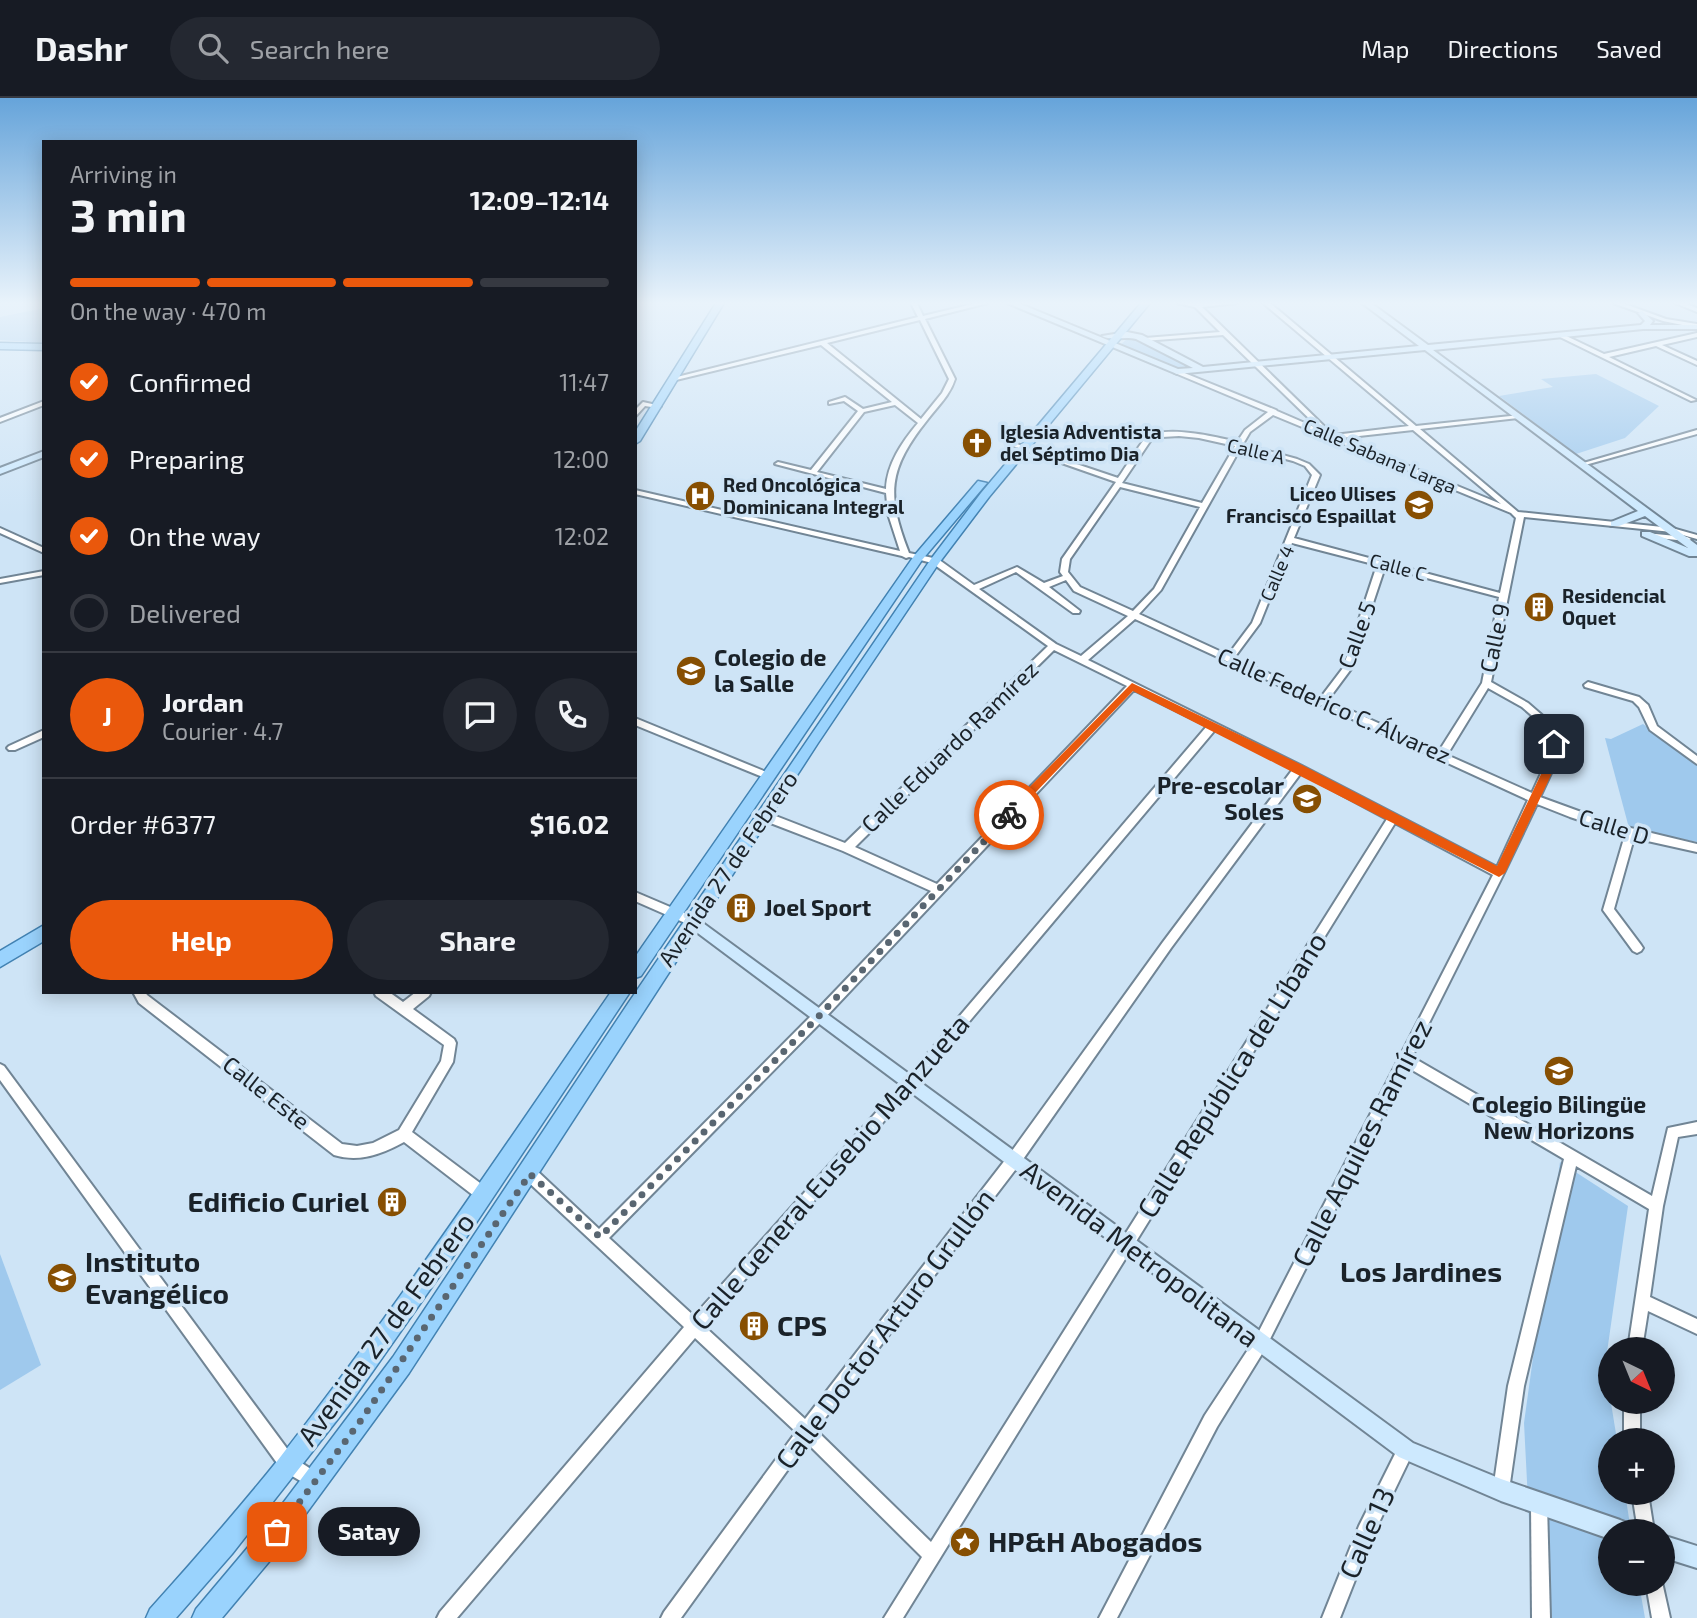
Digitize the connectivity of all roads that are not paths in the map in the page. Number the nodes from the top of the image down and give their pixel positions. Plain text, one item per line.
1 (678, 374) edge
2 (693, 374) edge
3 (860, 374) edge
4 (950, 374) edge
5 (1080, 374) edge
6 (1182, 374) edge
7 (1267, 374) edge
8 (1352, 374) edge
9 (1461, 374) edge
10 (1640, 374) edge
11 (676, 378) junction
12 (1693, 400) dead end
13 (831, 403) dead end
14 (895, 403) junction
15 (42, 404) edge
16 (658, 406) junction
17 (862, 411) junction
18 (1274, 411) junction
19 (637, 412) edge
20 (1518, 416) junction
21 (0, 419) edge
22 (921, 422) junction
23 (639, 427) edge
24 (1417, 428) junction
25 (1697, 432) edge
26 (1332, 437) junction
27 (1021, 446) junction
28 (1239, 446) junction
29 (42, 455) edge
30 (778, 464) dead end
31 (1583, 464) junction
32 (0, 471) edge
33 (813, 472) junction
34 (1315, 481) joint
35 (1118, 482) junction
36 (637, 492) edge
37 (889, 492) junction
38 (1205, 506) junction
39 (1645, 510) junction
40 (1518, 515) junction
41 (1615, 524) junction
42 (0, 530) edge
43 (1672, 530) junction
44 (1646, 534) junction
45 (1697, 537) edge
46 (1291, 540) junction
47 (1684, 540) junction
48 (42, 550) edge
49 (1697, 550) edge
50 (1697, 556) edge
51 (920, 558) junction
52 (1382, 563) junction
53 (42, 573) edge
54 (1066, 577) junction
55 (0, 580) edge
56 (1043, 586) junction
57 (973, 589) junction
58 (1504, 596) junction
59 (1076, 611) dead end
60 (1134, 615) junction
61 (1053, 646) junction
62 (1229, 659) junction
63 (1082, 661) junction
64 (1486, 683) junction
65 (1588, 685) dead end
66 (1132, 686) junction
67 (1322, 702) junction
68 (637, 722) edge
69 (1213, 726) junction
70 (42, 734) edge
71 (12, 748) dead end
72 (1442, 755) junction
73 (1697, 761) edge
74 (1299, 768) junction
75 (768, 776) junction
76 (1533, 798) junction
77 (764, 816) junction
78 (1393, 817) junction
79 (1630, 835) junction
80 (847, 848) junction
81 (1697, 848) edge
82 (1499, 873) junction
83 (937, 889) junction
84 (637, 897) edge
85 (684, 916) junction
86 (42, 933) edge
87 (1637, 947) dead end
88 (0, 960) edge
89 (637, 969) edge
90 (140, 994) edge
91 (383, 994) edge
92 (423, 994) edge
93 (620, 994) edge
94 (404, 1009) junction
95 (818, 1017) junction
96 (1405, 1059) junction
97 (0, 1070) edge
98 (910, 1083) junction
99 (1697, 1128) edge
100 (404, 1134) junction
101 (1570, 1158) junction
102 (1014, 1160) junction
103 (530, 1174) junction
104 (483, 1194) junction
105 (1656, 1206) junction
106 (600, 1237) junction
107 (1128, 1245) junction
108 (1643, 1301) junction
109 (695, 1326) junction
110 (1697, 1327) edge
111 (1637, 1337) edge
112 (1260, 1344) junction
113 (806, 1431) junction
114 (1406, 1450) junction
115 (288, 1464) junction
116 (316, 1482) junction
117 (1501, 1490) junction
118 (1539, 1504) junction
119 (1598, 1524) edge
120 (1675, 1550) edge
121 (933, 1556) junction
122 (1697, 1557) edge
123 (1657, 1596) edge
124 (159, 1618) edge
125 (205, 1618) edge
126 (446, 1618) edge
127 (670, 1618) edge
128 (893, 1618) edge
129 (1108, 1618) edge
130 (1331, 1618) edge
131 (1541, 1618) edge
132 (1661, 1618) edge

1 - 11 main road
2 - 11 street
3 - 14 street
4 - 22 street
5 - 27 main road, Avenida 27 de Febrero
6 - 18 street, Calle Sabana Larga
7 - 26 street
8 - 24 street
9 - 20 main road
10 - 12 street
11 - 16 main road
13 - 17 street
14 - 17 street
14 - 22 street
15 - 21 street
16 - 19 street
16 - 23 main road
17 - 33 street
18 - 26 street, Calle Sabana Larga
18 - 28 street
20 - 24 street
20 - 31 main road
22 - 37 street
24 - 26 street
24 - 40 street
25 - 31 street
26 - 40 street, Calle Sabana Larga
27 - 35 street
27 - 51 main road, Avenida 27 de Febrero
28 - 34 street, Calle A
28 - 35 street, Calle A
28 - 38 street
29 - 32 main road
30 - 33 street
31 - 39 main road
33 - 37 street
34 - 46 street, Calle 4
35 - 38 street
35 - 54 street, Calle A
36 - 51 street
37 - 51 street
38 - 60 street
39 - 41 main road
39 - 43 main road
40 - 41 street, Calle Sabana Larga
40 - 44 street, Calle Sabana Larga
40 - 58 street, Calle 9
41 - 43 street, Calle Sabana Larga
42 - 48 street
43 - 45 street, Calle Sabana Larga
43 - 47 main road
44 - 47 street, Calle Sabana Larga
44 - 50 main road
45 - 47 street, Calle Sabana Larga
46 - 52 street, Calle C
46 - 62 street, Calle 4
47 - 49 main road
51 - 57 street
51 - 75 main road, Avenida 27 de Febrero
51 - 77 main road, Avenida 27 de Febrero
52 - 58 street, Calle C
52 - 67 street, Calle 5
53 - 55 street
54 - 56 street
54 - 60 street, Calle Federico C. Álvarez
56 - 57 street
56 - 59 street
57 - 61 street
58 - 64 street, Calle 9
60 - 62 street, Calle Federico C. Álvarez
60 - 63 street
61 - 63 street
61 - 80 street, Calle Eduardo Ramírez
62 - 67 street, Calle Federico C. Álvarez
63 - 66 street
64 - 72 street, Calle 9
64 - 76 street, Calle Aquiles Ramírez
65 - 73 street
66 - 69 street
66 - 83 street
67 - 72 street, Calle Federico C. Álvarez
68 - 75 street
69 - 74 street
69 - 98 street, Calle General Eusebio Manzueta
70 - 71 street
72 - 76 street, Calle Federico C. Álvarez
74 - 78 street
74 - 102 street, Calle Doctor Arturo Grullón
75 - 85 main road, Avenida 27 de Febrero
76 - 79 street, Calle D
76 - 82 street, Calle Aquiles Ramírez
77 - 80 street
77 - 85 main road, Avenida 27 de Febrero
78 - 82 street
78 - 107 street, Calle República del Líbano
79 - 81 street, Calle D
79 - 87 street
80 - 83 street
82 - 96 street, Calle Aquiles Ramírez
83 - 95 street
84 - 85 street
85 - 89 main road, Avenida 27 de Febrero
85 - 95 main road, Avenida Metropolitana
85 - 103 main road, Avenida 27 de Febrero
86 - 88 main road
90 - 100 street, Calle Este
91 - 94 street
92 - 94 street
93 - 104 main road, Avenida 27 de Febrero
94 - 100 street
95 - 98 main road, Avenida Metropolitana
95 - 106 street
96 - 101 street
96 - 112 street, Calle Aquiles Ramírez
97 - 115 street
98 - 102 main road, Avenida Metropolitana
98 - 109 street, Calle General Eusebio Manzueta
99 - 105 street
100 - 104 street
101 - 105 street
101 - 117 street
102 - 107 main road, Avenida Metropolitana
102 - 113 street, Calle Doctor Arturo Grullón
103 - 106 street
103 - 116 main road, Avenida 27 de Febrero
104 - 115 main road, Avenida 27 de Febrero
105 - 108 street
106 - 109 street
107 - 112 main road, Avenida Metropolitana
107 - 121 street, Calle República del Líbano
108 - 110 street
108 - 111 street
109 - 113 street
109 - 126 street, Calle General Eusebio Manzueta
112 - 114 main road, Avenida Metropolitana
112 - 129 street, Calle Aquiles Ramírez
113 - 121 street
113 - 127 street, Calle Doctor Arturo Grullón
114 - 117 main road, Avenida Metropolitana
114 - 130 street, Calle 13
115 - 116 street
115 - 124 main road, Avenida 27 de Febrero
116 - 125 main road, Avenida 27 de Febrero
117 - 118 main road, Avenida Metropolitana
118 - 119 main road, Avenida Metropolitana
118 - 131 street
120 - 122 main road
121 - 128 street, Calle República del Líbano
123 - 132 street

